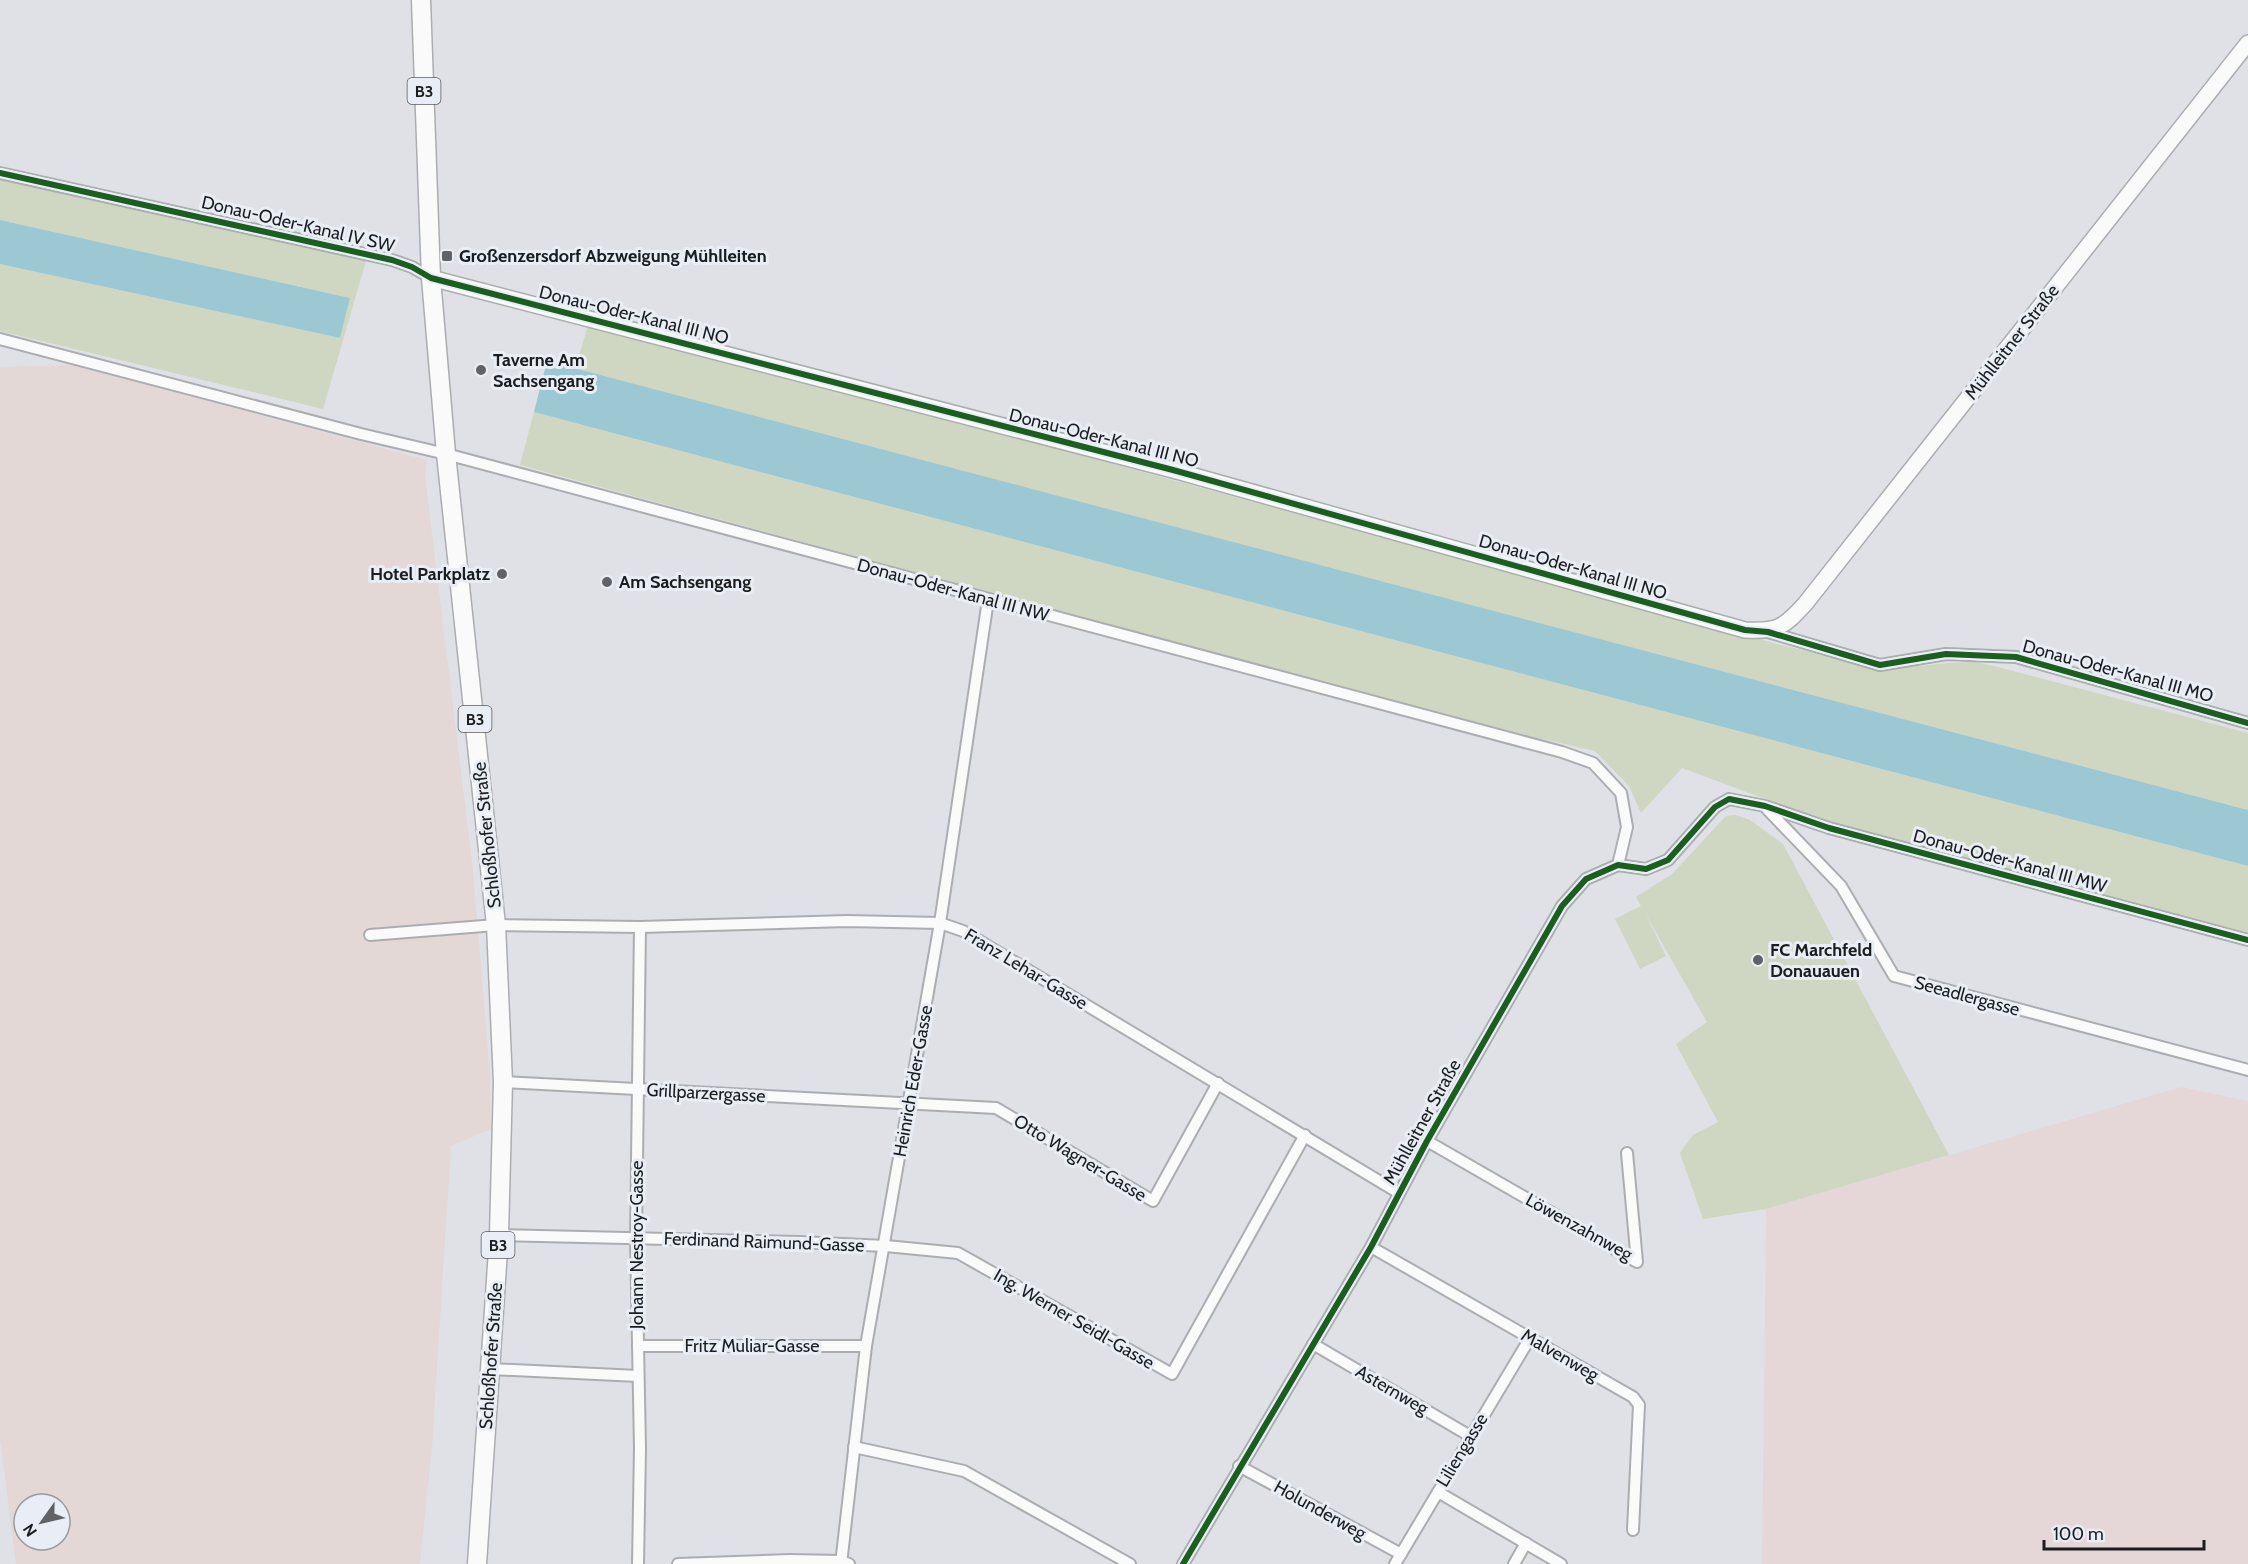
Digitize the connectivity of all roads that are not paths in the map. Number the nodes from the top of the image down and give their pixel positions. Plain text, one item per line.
1 (421, 0) edge
2 (2248, 43) edge
3 (0, 173) edge
4 (431, 278) junction
5 (0, 339) edge
6 (446, 454) junction
7 (988, 600) junction
8 (1768, 632) junction
9 (2248, 723) edge
10 (1765, 806) junction
11 (1618, 865) junction
12 (940, 923) junction
13 (496, 925) junction
14 (640, 927) junction
15 (370, 935) dead end
16 (2248, 940) edge
17 (2248, 1070) edge
18 (503, 1082) junction
19 (1218, 1083) junction
20 (640, 1090) junction
21 (910, 1102) junction
22 (1305, 1135) junction
23 (1427, 1141) junction
24 (1627, 1153) dead end
25 (1399, 1193) junction
26 (498, 1235) junction
27 (636, 1239) junction
28 (885, 1246) junction
29 (1371, 1247) junction
30 (1530, 1338) junction
31 (1313, 1344) junction
32 (638, 1346) junction
33 (866, 1346) junction
34 (491, 1369) junction
35 (638, 1376) junction
36 (1470, 1436) junction
37 (854, 1447) junction
38 (1239, 1466) junction
39 (1438, 1492) junction
40 (1633, 1530) dead end
41 (1526, 1543) junction
42 (1398, 1559) edge
43 (844, 1563) edge
44 (477, 1564) edge
45 (638, 1564) edge
46 (678, 1564) edge
47 (1130, 1564) edge
48 (1183, 1564) edge
49 (1515, 1564) edge
50 (1561, 1564) edge

1 - 4 main road, Schloßhofer Straße / B3
2 - 8 street, Mühlleitner Straße
3 - 4 street, Donau-Oder-Kanal IV SW
4 - 6 main road, Schloßhofer Straße / B3
4 - 8 street, Donau-Oder-Kanal III NO
5 - 6 street
6 - 7 street, Donau-Oder-Kanal III NW
6 - 13 main road, Schloßhofer Straße / B3
7 - 11 street, Donau-Oder-Kanal III NW
7 - 12 street, Heinrich Eder-Gasse
8 - 9 street, Donau-Oder-Kanal III MO
10 - 11 street
10 - 16 street, Donau-Oder-Kanal III MW
10 - 17 street, Seeadlergasse
11 - 23 street, Mühlleitner Straße
12 - 14 street, Franz Lehar-Gasse
12 - 19 street, Franz Lehar-Gasse
12 - 21 street, Heinrich Eder-Gasse
13 - 14 street, Franz Lehar-Gasse
13 - 15 street, Franz Lehar-Gasse
13 - 18 main road, Schloßhofer Straße / B3
14 - 20 street, Johann Nestroy-Gasse
18 - 20 street, Grillparzergasse
18 - 26 main road, Schloßhofer Straße / B3
19 - 21 street, Otto Wagner-Gasse
19 - 22 street, Franz Lehar-Gasse
20 - 21 street, Grillparzergasse
20 - 27 street, Johann Nestroy-Gasse
21 - 28 street, Heinrich Eder-Gasse
22 - 25 street, Franz Lehar-Gasse
22 - 28 street, Ing. Werner Seidl-Gasse
23 - 24 street, Löwenzahnweg
23 - 25 street, Mühlleitner Straße
25 - 29 street, Mühlleitner Straße
26 - 27 street, Ferdinand Raimund-Gasse
26 - 34 main road, Schloßhofer Straße / B3
27 - 28 street, Ferdinand Raimund-Gasse
27 - 32 street, Johann Nestroy-Gasse
28 - 33 street, Heinrich Eder-Gasse
29 - 30 street, Malvenweg
29 - 31 street, Mühlleitner Straße
30 - 36 street, Liliengasse
30 - 40 street, Malvenweg
31 - 36 street, Asternweg
31 - 38 street, Mühlleitner Straße
32 - 33 street, Fritz Muliar-Gasse
32 - 35 street, Johann Nestroy-Gasse
33 - 37 street, Heinrich Eder-Gasse
34 - 35 street
34 - 44 main road, Schloßhofer Straße / B3
35 - 45 street, Johann Nestroy-Gasse
36 - 39 street, Liliengasse
37 - 43 street, Heinrich Eder-Gasse
37 - 47 street
38 - 42 street, Holunderweg
38 - 48 street, Mühlleitner Straße
39 - 41 street
39 - 42 street, Liliengasse
41 - 49 street
41 - 50 street
43 - 46 street

